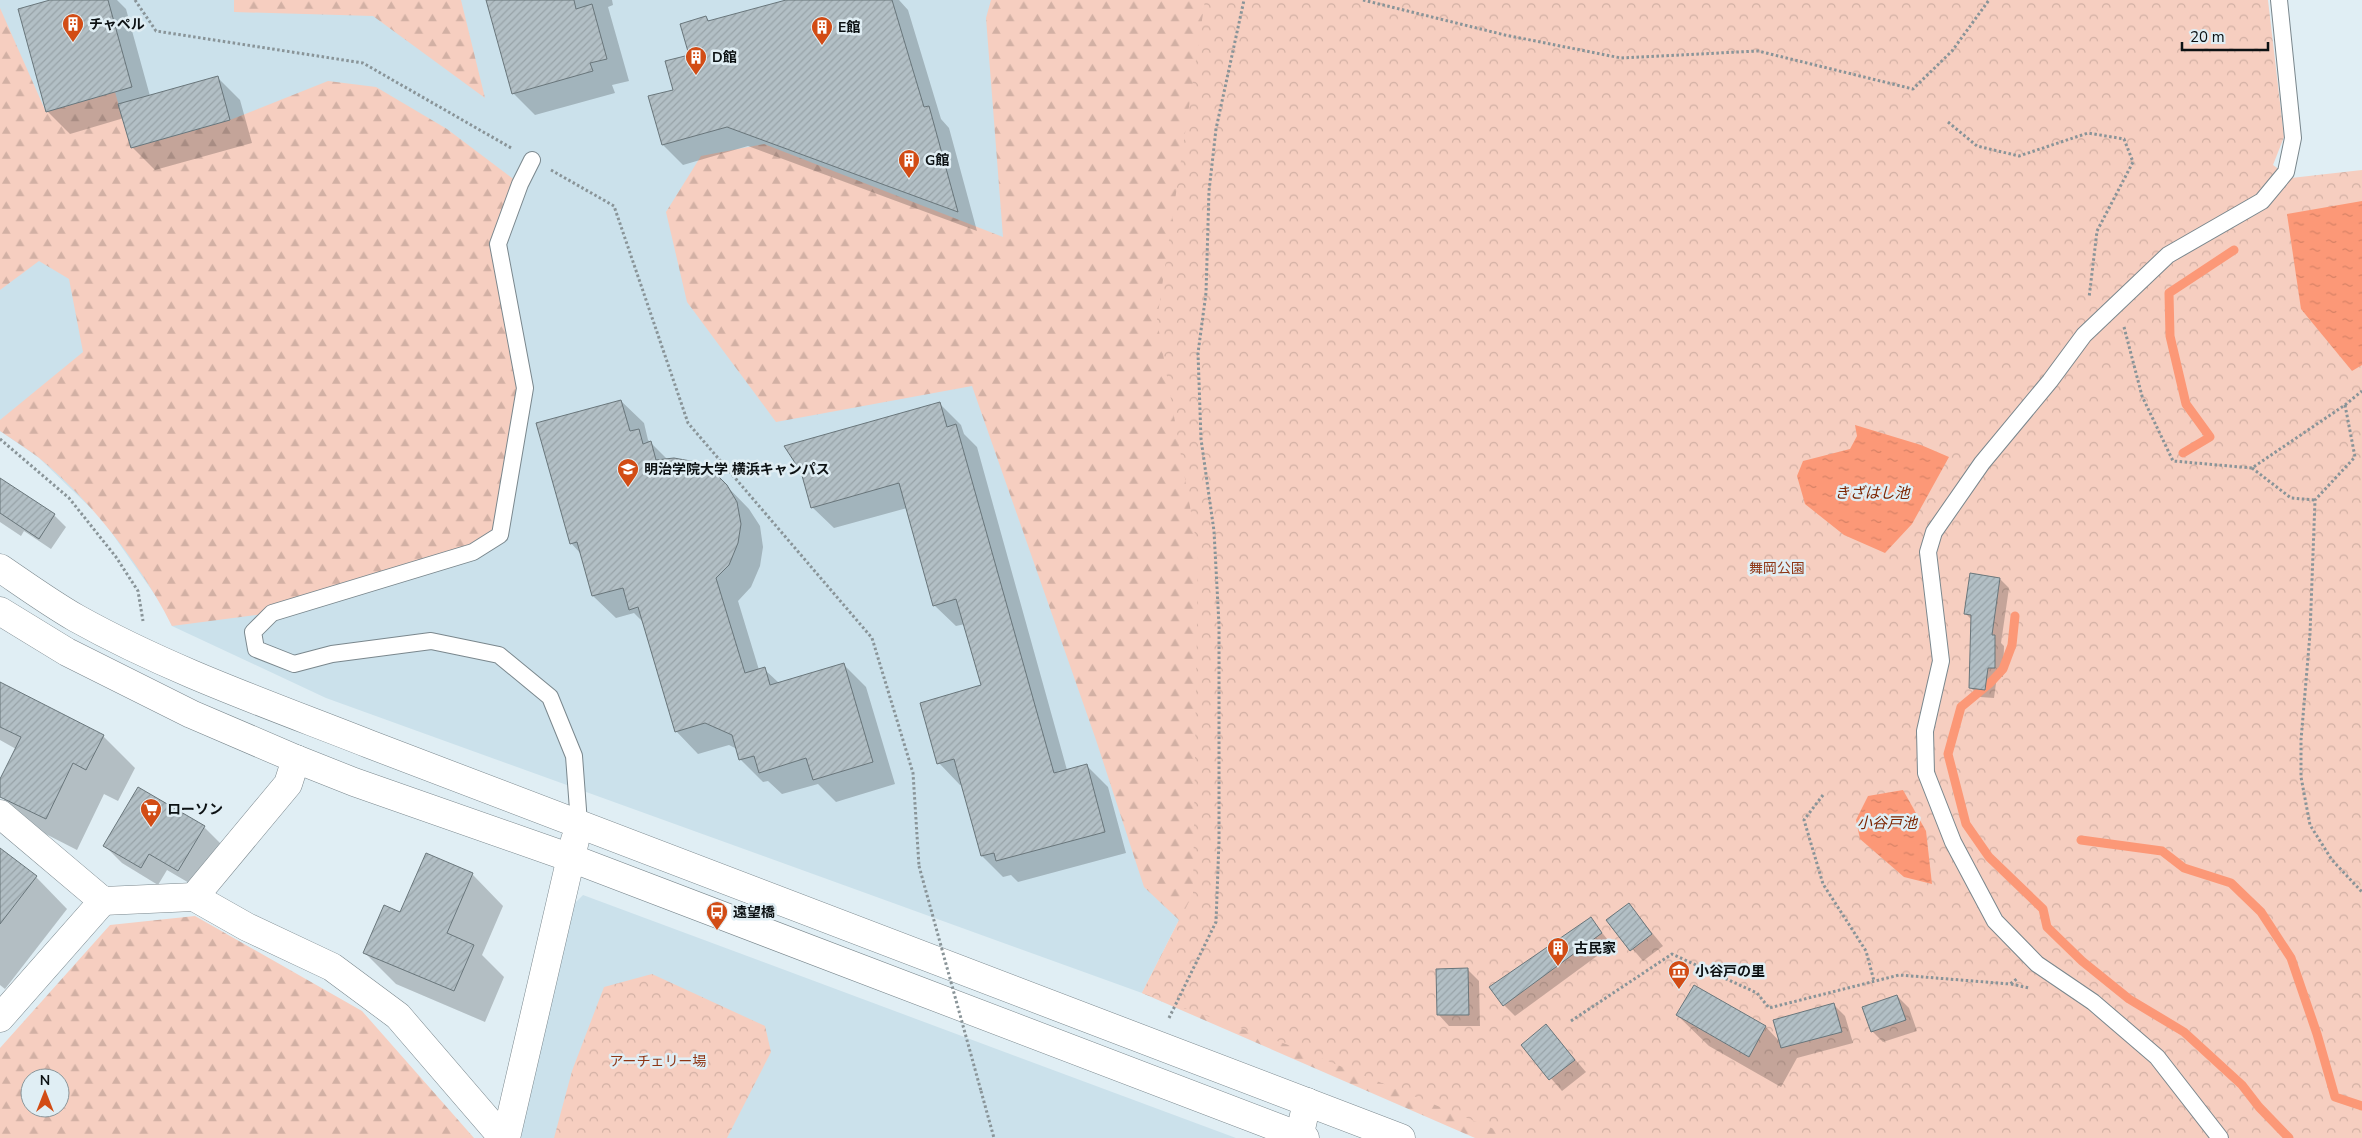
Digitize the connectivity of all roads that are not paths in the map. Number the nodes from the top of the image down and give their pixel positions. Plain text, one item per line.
1 (2279, 0) edge
2 (532, 160) road end
3 (0, 568) edge
4 (0, 611) edge
5 (296, 759) junction
6 (0, 814) edge
7 (579, 823) junction
8 (571, 858) junction
9 (194, 897) junction
10 (103, 901) junction
11 (0, 1018) edge
12 (1307, 1102) junction
13 (1301, 1137) edge
14 (504, 1138) edge
15 (1401, 1138) edge
16 (2220, 1138) edge

1 - 16 lane
2 - 7 lane
3 - 7 street
4 - 5 street
5 - 8 street
5 - 9 street
6 - 10 street
7 - 8 street
7 - 12 street
8 - 13 street
8 - 14 street
9 - 10 street
9 - 14 street
10 - 11 street
12 - 13 street
12 - 15 street

